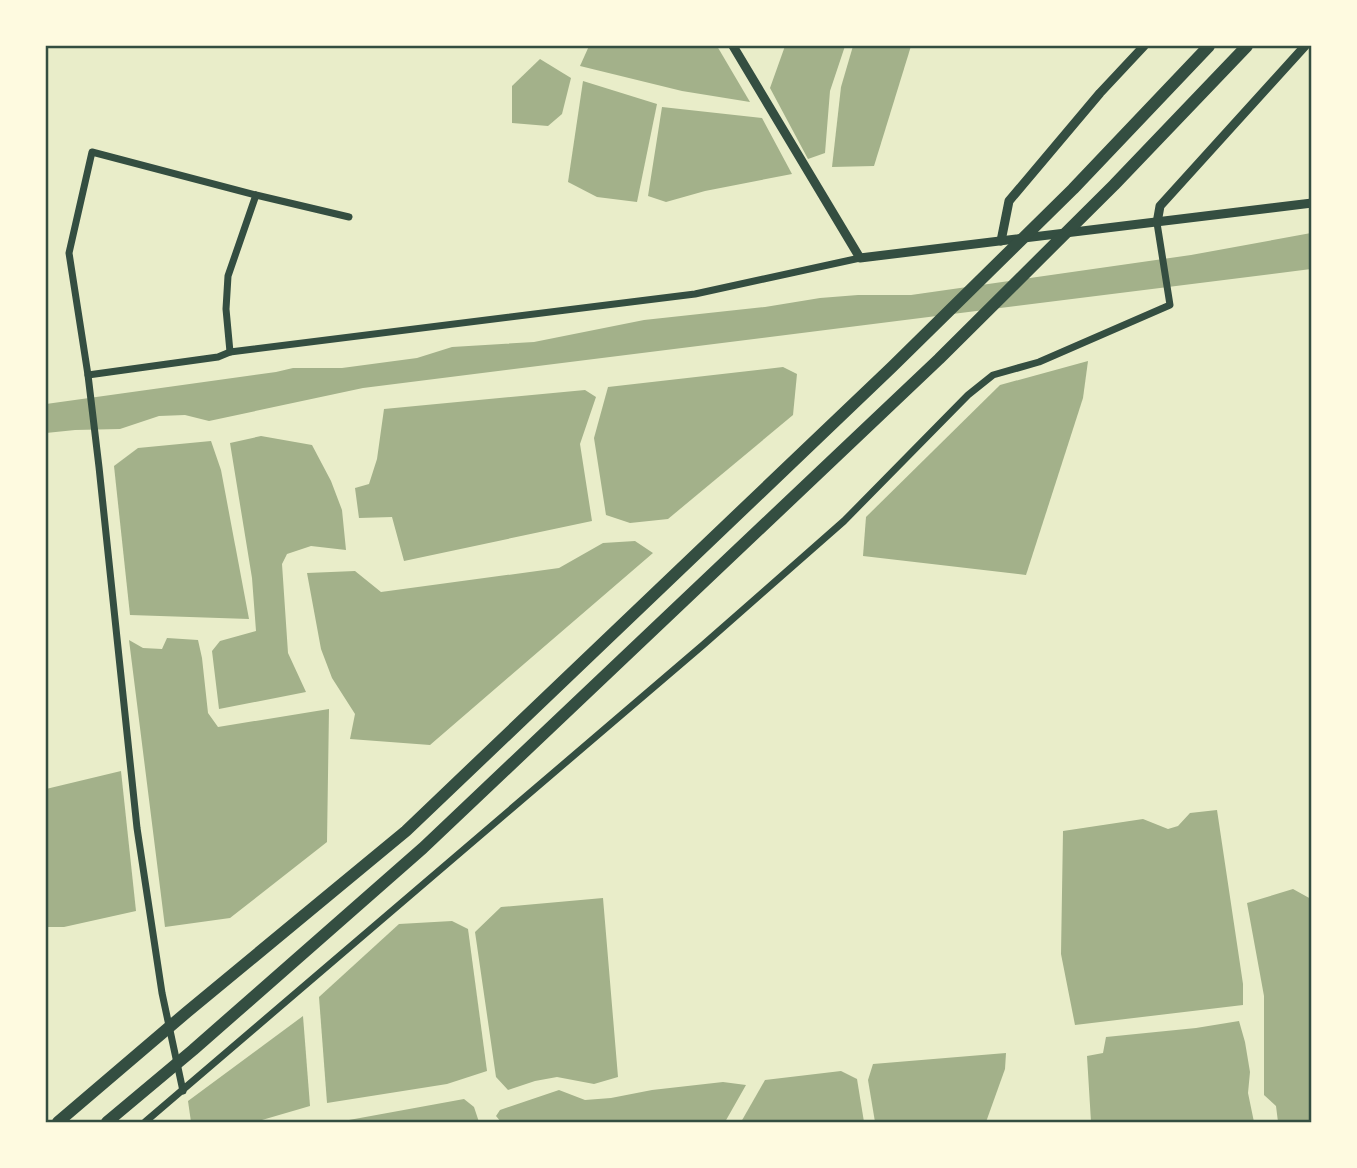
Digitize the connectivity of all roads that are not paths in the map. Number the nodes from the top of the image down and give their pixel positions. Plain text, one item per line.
1 (733, 46) edge
2 (1144, 46) edge
3 (1209, 46) edge
4 (1247, 46) edge
5 (1305, 46) edge
6 (256, 195) junction
7 (1311, 203) edge
8 (349, 217) dead end
9 (1157, 223) junction
10 (1001, 241) junction
11 (860, 258) junction
12 (230, 352) junction
13 (88, 374) junction
14 (183, 1091) junction
15 (58, 1122) edge
16 (107, 1122) edge
17 (145, 1122) edge

1 - 11 street
2 - 10 street
3 - 15 highway
4 - 16 highway
5 - 9 street
6 - 8 street
6 - 12 street
6 - 13 street
7 - 9 street
9 - 10 street
9 - 14 street
10 - 11 street
11 - 12 street
12 - 13 street
13 - 14 street
14 - 17 street

